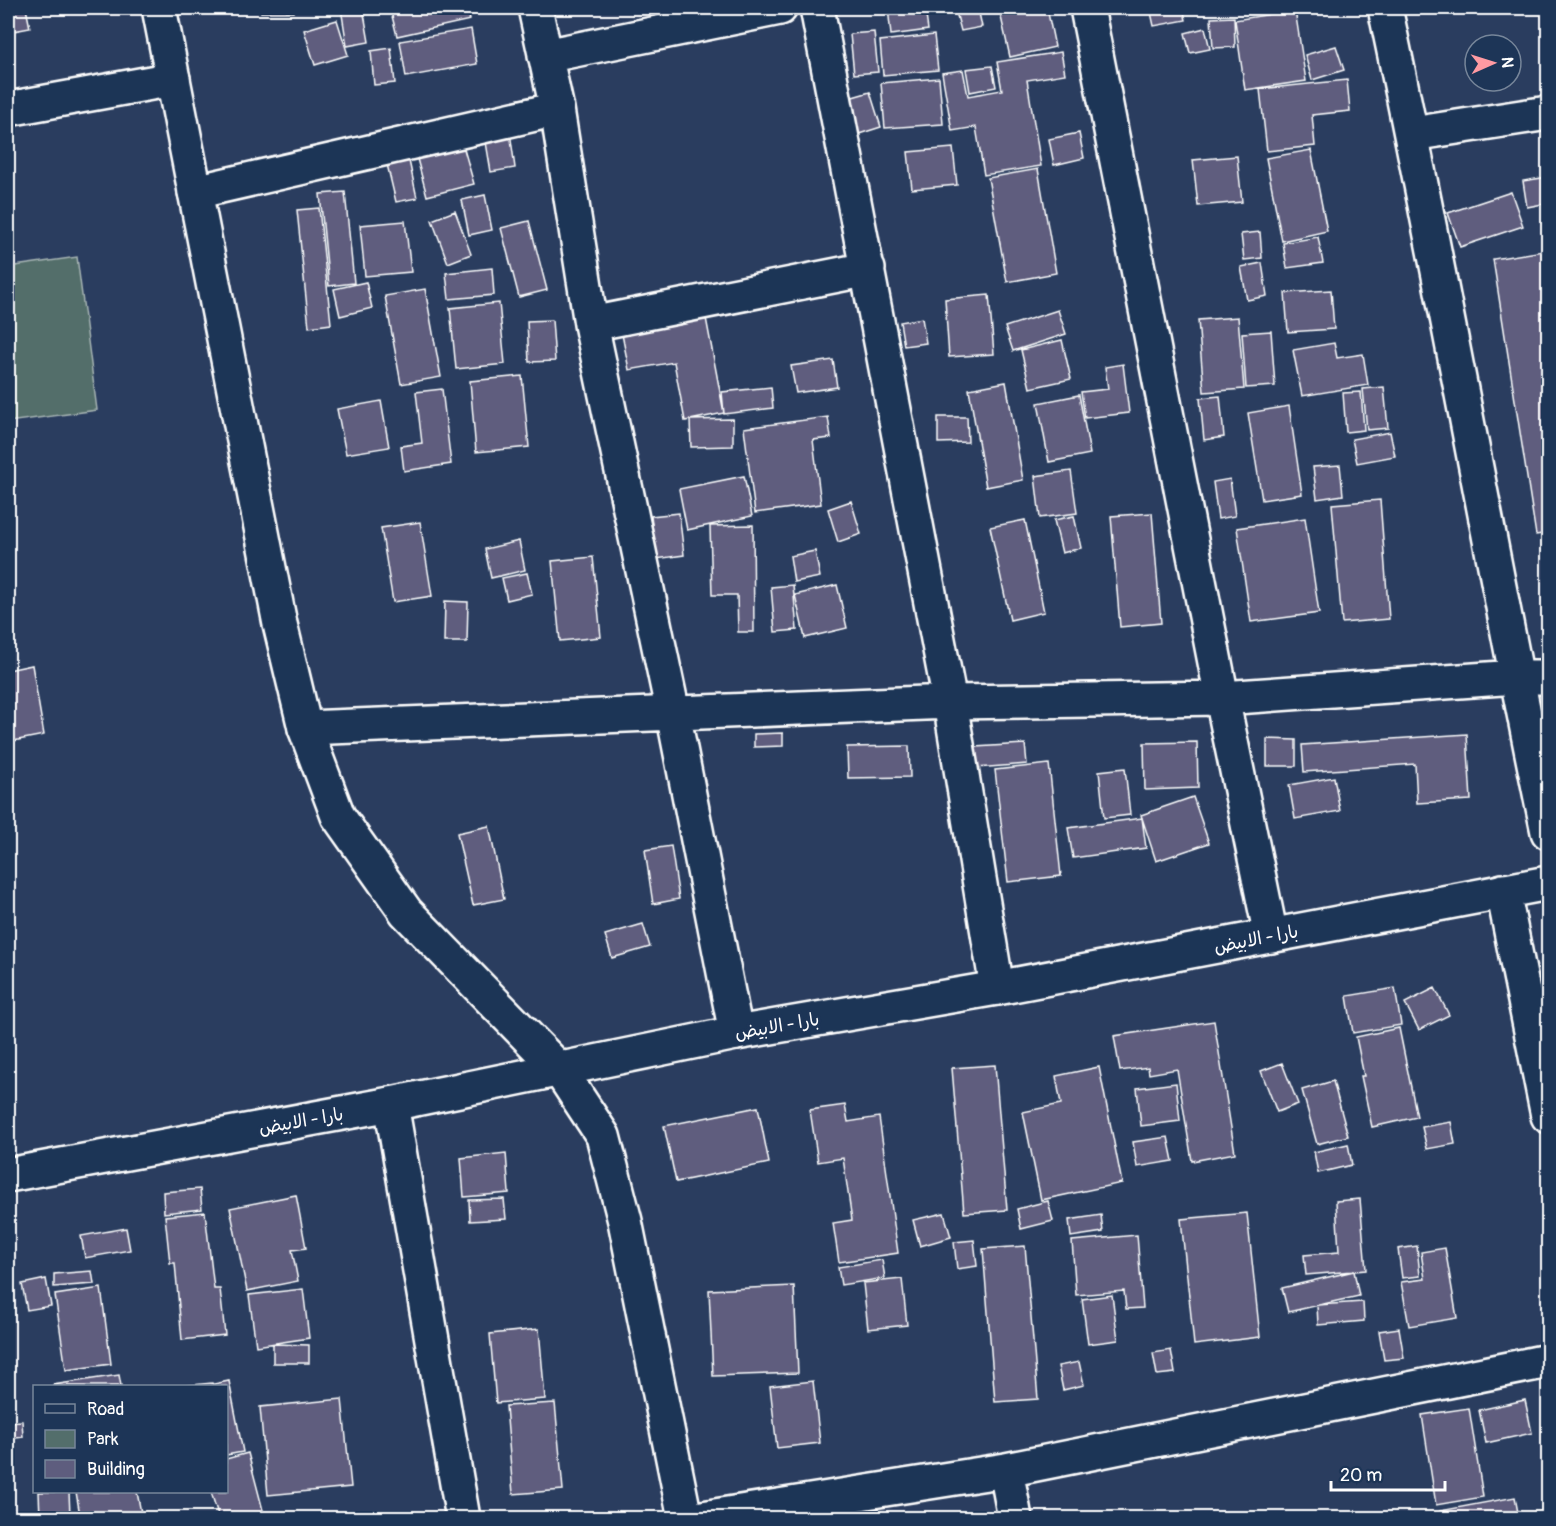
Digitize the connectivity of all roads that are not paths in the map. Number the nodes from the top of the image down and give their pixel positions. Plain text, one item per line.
1 (159, 8) edge
2 (535, 8) edge
3 (780, 8) edge
4 (817, 8) edge
5 (1087, 8) edge
6 (1385, 8) edge
7 (545, 56) junction
8 (173, 79) junction
9 (8, 109) edge
10 (557, 110) junction
11 (1548, 113) edge
12 (1412, 134) junction
13 (195, 192) junction
14 (868, 269) junction
15 (591, 324) junction
16 (1516, 677) junction
17 (1548, 677) edge
18 (1222, 698) junction
19 (950, 702) junction
20 (673, 713) junction
21 (305, 728) junction
22 (1548, 832) edge
23 (1548, 883) edge
24 (1503, 891) junction
25 (1271, 936) junction
26 (997, 988) junction
27 (736, 1033) junction
28 (559, 1069) junction
29 (391, 1104) junction
30 (1548, 1116) edge
31 (8, 1175) edge
32 (1548, 1361) edge
33 (1006, 1470) junction
34 (463, 1518) edge
35 (685, 1518) edge
36 (702, 1518) edge
37 (1015, 1518) edge

1 - 8 street
2 - 7 street
3 - 7 street
4 - 14 street
5 - 18 street
6 - 12 street
7 - 10 street
8 - 9 street
8 - 13 street
10 - 13 street
10 - 15 street
11 - 12 street
12 - 16 street
13 - 21 street
14 - 15 street
14 - 19 street
15 - 20 street
16 - 17 street
16 - 18 street
16 - 22 street
18 - 19 street
18 - 25 street
19 - 20 street
19 - 26 street
20 - 21 street
20 - 27 street
21 - 28 street
23 - 24 street, بارا - الابيض
24 - 25 street, بارا - الابيض
24 - 30 street
25 - 26 street, بارا - الابيض
26 - 27 street, بارا - الابيض
27 - 28 street, بارا - الابيض
28 - 29 street, بارا - الابيض
28 - 35 street
29 - 31 street, بارا - الابيض
29 - 34 street
32 - 33 street
33 - 36 street
33 - 37 street

